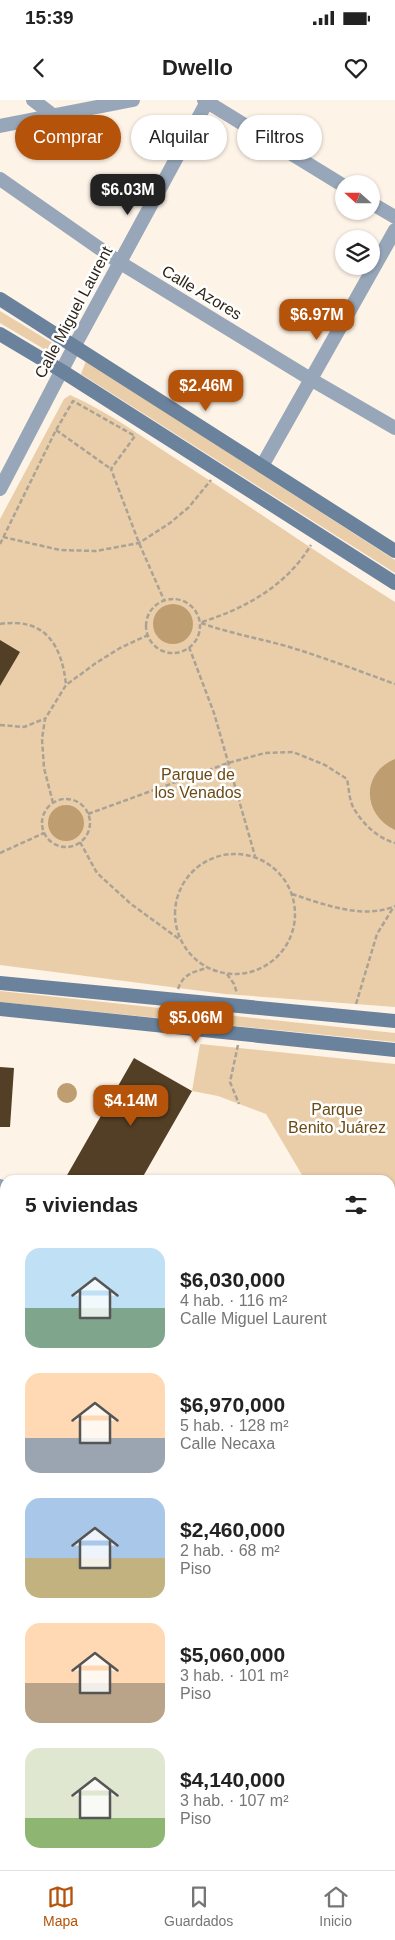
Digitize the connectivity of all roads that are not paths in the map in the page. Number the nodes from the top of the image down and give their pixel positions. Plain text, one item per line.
1 (32, 100) edge
2 (133, 100) edge
3 (206, 100) edge
4 (53, 115) edge
5 (59, 115) edge
6 (15, 123) edge
7 (0, 126) edge
8 (0, 180) edge
9 (335, 180) edge
10 (380, 209) edge
11 (395, 218) edge
12 (395, 230) edge
13 (119, 262) junction
14 (0, 299) edge
15 (0, 334) edge
16 (74, 345) junction
17 (62, 370) junction
18 (312, 380) junction
19 (395, 428) edge
20 (262, 466) junction
21 (0, 487) edge
22 (395, 552) edge
23 (395, 583) edge
24 (0, 983) edge
25 (0, 1009) edge
26 (395, 1021) edge
27 (395, 1050) edge

1 - 4 street
2 - 5 street
3 - 9 street
3 - 13 street, Calle Miguel Laurent
6 - 7 street
8 - 13 street, Calle Azores
10 - 11 street
12 - 18 street
13 - 16 street, Calle Miguel Laurent
13 - 18 street, Calle Azores
14 - 16 main road
15 - 17 main road
16 - 17 street, Calle Miguel Laurent
16 - 20 main road
17 - 21 street, Calle Miguel Laurent
17 - 23 main road
18 - 19 street, Calle Azores
18 - 20 street
20 - 22 main road
24 - 26 main road
25 - 27 main road

